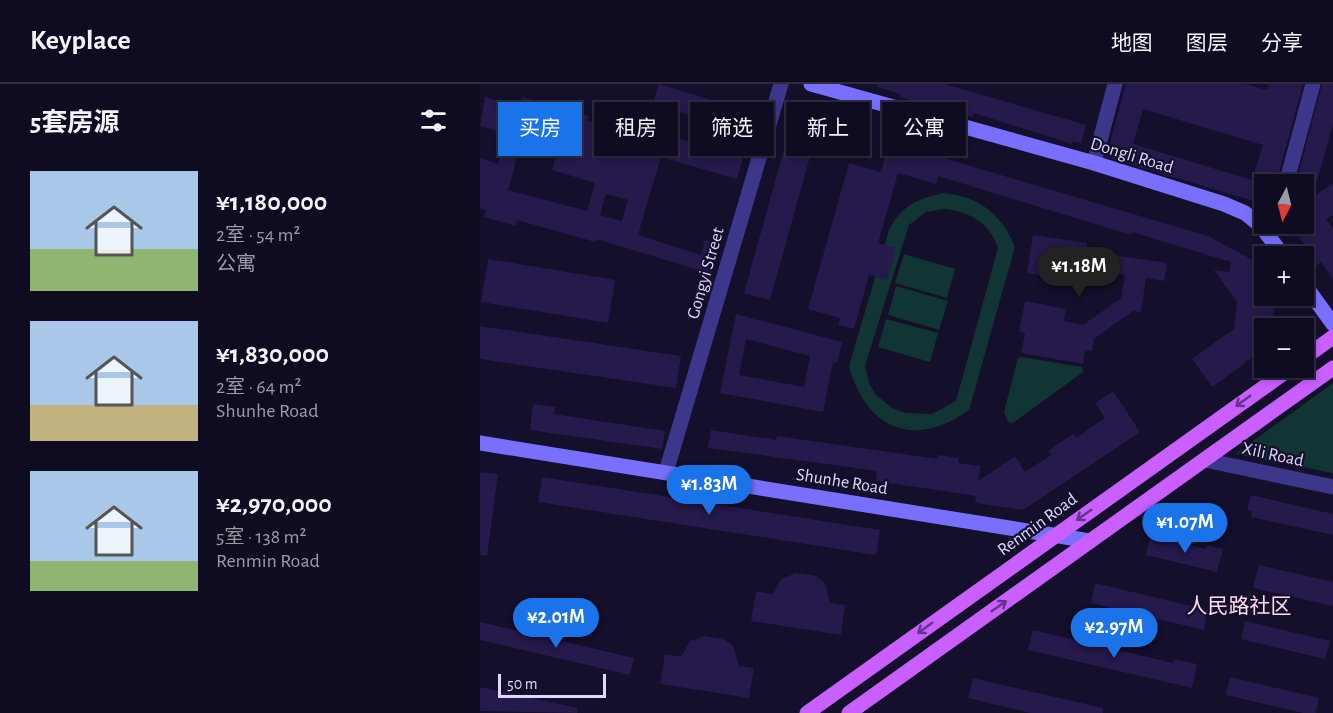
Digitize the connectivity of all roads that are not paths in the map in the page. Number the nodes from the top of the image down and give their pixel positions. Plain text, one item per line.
1 (781, 84) edge
2 (811, 84) edge
3 (1115, 84) edge
4 (1313, 84) edge
5 (1094, 163) junction
6 (1289, 174) edge
7 (1254, 219) edge
8 (1314, 298) edge
9 (1333, 324) edge
10 (1333, 337) edge
11 (1314, 351) edge
12 (1333, 369) edge
13 (1277, 378) edge
14 (480, 443) edge
15 (1205, 460) junction
16 (666, 472) junction
17 (1333, 487) edge
18 (1055, 535) junction
19 (1090, 541) junction
20 (807, 713) edge
21 (849, 713) edge

1 - 16 street, Gongyi Street
2 - 5 street, Dongli Road
3 - 5 street
4 - 6 street
5 - 7 street, Dongli Road
8 - 9 street
10 - 11 main road
12 - 15 main road
13 -> 18 main road, Renmin Road
14 - 16 street, Shunhe Road
15 - 17 street, Xili Road
15 - 19 main road
16 - 18 street, Shunhe Road
18 - 19 street, Shunhe Road
18 -> 20 main road, Renmin Road
21 -> 19 main road

